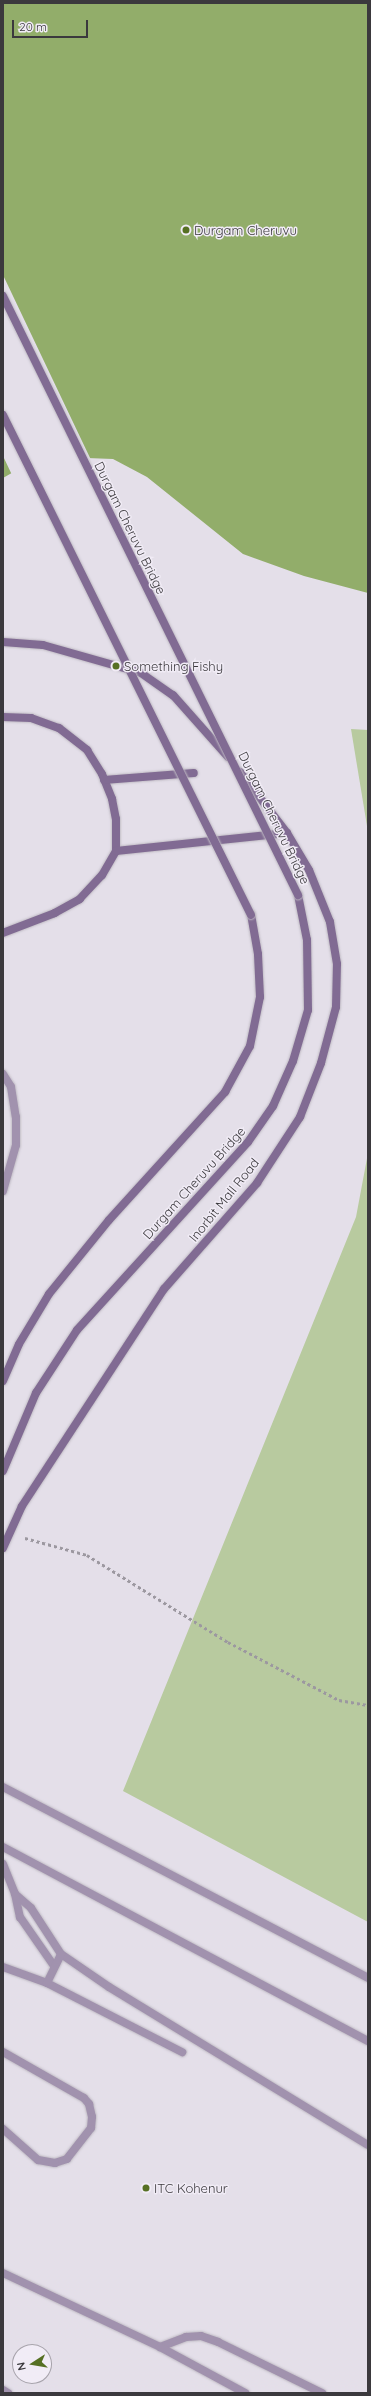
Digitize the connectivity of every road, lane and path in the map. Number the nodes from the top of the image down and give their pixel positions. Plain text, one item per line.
1 (3, 296) edge
2 (3, 415) edge
3 (3, 642) edge
4 (3, 717) edge
5 (194, 773) dead end
6 (104, 780) junction
7 (286, 833) junction
8 (116, 851) junction
9 (3, 933) edge
10 (3, 1074) edge
11 (3, 1191) edge
12 (3, 1381) edge
13 (3, 1471) edge
14 (9, 1534) junction
15 (3, 1548) edge
16 (368, 1705) edge
17 (3, 1787) edge
18 (3, 1847) edge
19 (3, 1864) edge
20 (15, 1894) junction
21 (61, 1954) junction
22 (54, 1966) junction
23 (3, 1967) edge
24 (368, 1978) edge
25 (47, 1983) junction
26 (368, 2041) edge
27 (3, 2052) edge
28 (182, 2052) dead end
29 (3, 2129) edge
30 (368, 2145) edge
31 (3, 2273) edge
32 (160, 2347) junction
33 (3, 2390) edge
34 (8, 2393) edge
35 (245, 2393) edge
36 (322, 2393) edge

1 - 13 main road, Durgam Cheruvu Bridge, bridge
2 - 12 main road, bridge
3 - 7 main road, Inorbit Mall Road
4 - 6 main road
5 - 6 main road
6 - 8 main road
7 - 8 main road
7 - 14 main road, Inorbit Mall Road
8 - 9 main road
10 - 11 street
14 - 15 main road, Inorbit Mall Road
14 - 16 path
17 - 24 street
18 - 26 street
19 - 20 street
20 - 21 street
20 - 22 street
21 - 22 street
21 - 30 street
22 - 25 street
23 - 25 street
25 - 28 street
27 - 29 street
31 - 32 street
32 - 35 street
32 - 36 street
33 - 34 street

